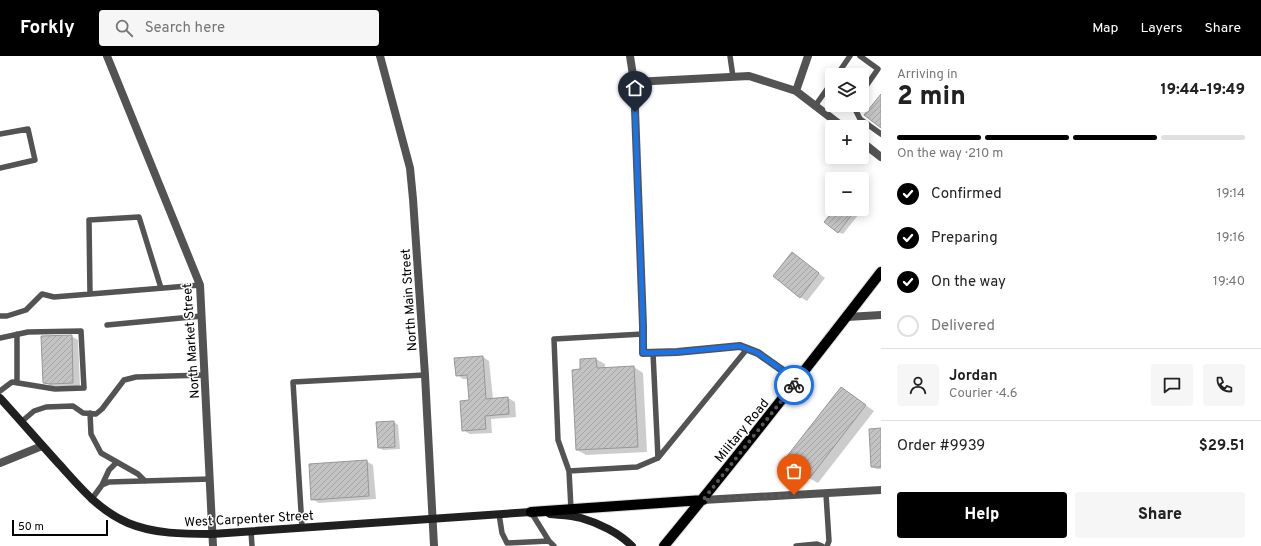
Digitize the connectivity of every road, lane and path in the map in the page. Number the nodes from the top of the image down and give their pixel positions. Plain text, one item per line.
1 (107, 56) edge
2 (380, 56) edge
3 (630, 56) edge
4 (730, 56) edge
5 (808, 56) edge
6 (850, 56) edge
7 (860, 56) edge
8 (842, 68) edge
9 (733, 77) junction
10 (634, 82) junction
11 (869, 82) edge
12 (796, 91) junction
13 (825, 95) edge
14 (815, 106) junction
15 (856, 112) edge
16 (833, 120) edge
17 (0, 134) edge
18 (881, 134) edge
19 (869, 148) edge
20 (881, 157) edge
21 (0, 168) edge
22 (881, 272) edge
23 (200, 285) junction
24 (161, 288) junction
25 (90, 294) junction
26 (881, 315) edge
27 (0, 316) edge
28 (202, 316) junction
29 (846, 317) junction
30 (108, 325) dead end
31 (17, 334) junction
32 (643, 334) junction
33 (0, 338) edge
34 (747, 349) junction
35 (653, 353) junction
36 (205, 375) junction
37 (425, 375) junction
38 (799, 379) junction
39 (17, 383) junction
40 (0, 391) edge
41 (0, 398) edge
42 (90, 413) junction
43 (21, 422) junction
44 (42, 446) junction
45 (658, 458) junction
46 (117, 462) junction
47 (0, 463) edge
48 (569, 471) junction
49 (210, 479) junction
50 (144, 481) junction
51 (102, 484) junction
52 (881, 490) edge
53 (826, 494) junction
54 (91, 500) junction
55 (703, 500) junction
56 (571, 509) junction
57 (531, 512) junction
58 (499, 514) junction
59 (432, 518) junction
60 (302, 528) junction
61 (251, 531) junction
62 (212, 534) junction
63 (549, 542) junction
64 (508, 545) edge
65 (213, 546) edge
66 (252, 546) edge
67 (434, 546) edge
68 (554, 546) edge
69 (632, 546) edge
70 (664, 546) edge
71 (796, 546) edge
72 (822, 546) edge
73 (828, 546) edge

1 - 23 street, North Market Street
2 - 37 street, North Main Street
3 - 10 street
4 - 9 lane
5 - 12 street
6 - 8 lane
7 - 11 lane
9 - 10 street
9 - 12 street
10 - 32 street
12 - 14 street
13 - 14 lane
14 - 16 street
15 - 18 lane
17 - 21 lane
19 - 20 street
22 - 29 main road, Military Road
23 - 24 lane
23 - 28 street, North Market Street
24 - 25 lane
24 - 25 lane
25 - 27 lane
26 - 29 street
28 - 30 lane
28 - 36 street, North Market Street
29 - 38 main road, Military Road
31 - 33 lane
31 - 39 lane
31 - 39 lane
32 - 35 street
32 - 48 lane
34 - 35 street
34 - 38 street
34 - 45 lane
35 - 45 lane
36 - 42 lane
36 - 49 street, North Market Street
37 - 59 street, North Main Street
37 - 60 lane
38 - 55 main road, Military Road
39 - 40 lane
41 - 43 main road, West Carpenter Street
42 - 43 lane
42 - 46 lane
43 - 44 main road, West Carpenter Street
44 - 47 street
44 - 54 main road, West Carpenter Street
45 - 48 lane
46 - 50 lane
46 - 51 lane
48 - 56 lane
49 - 50 lane
49 - 62 street, North Market Street
50 - 51 lane
51 - 54 lane
52 - 53 street
53 - 55 street
53 - 73 lane
54 - 62 main road, West Carpenter Street
55 - 56 main road
55 - 70 main road, Military Road
56 - 57 main road
57 - 58 main road, West Carpenter Street
57 - 63 lane
57 - 69 main road, West Carpenter Street
58 - 59 main road, West Carpenter Street
58 - 64 lane
59 - 60 main road, West Carpenter Street
59 - 67 street, North Main Street
60 - 61 main road, West Carpenter Street
61 - 62 main road, West Carpenter Street
61 - 66 lane
62 - 65 street, North Market Street
63 - 64 lane
63 - 68 lane
71 - 72 lane

